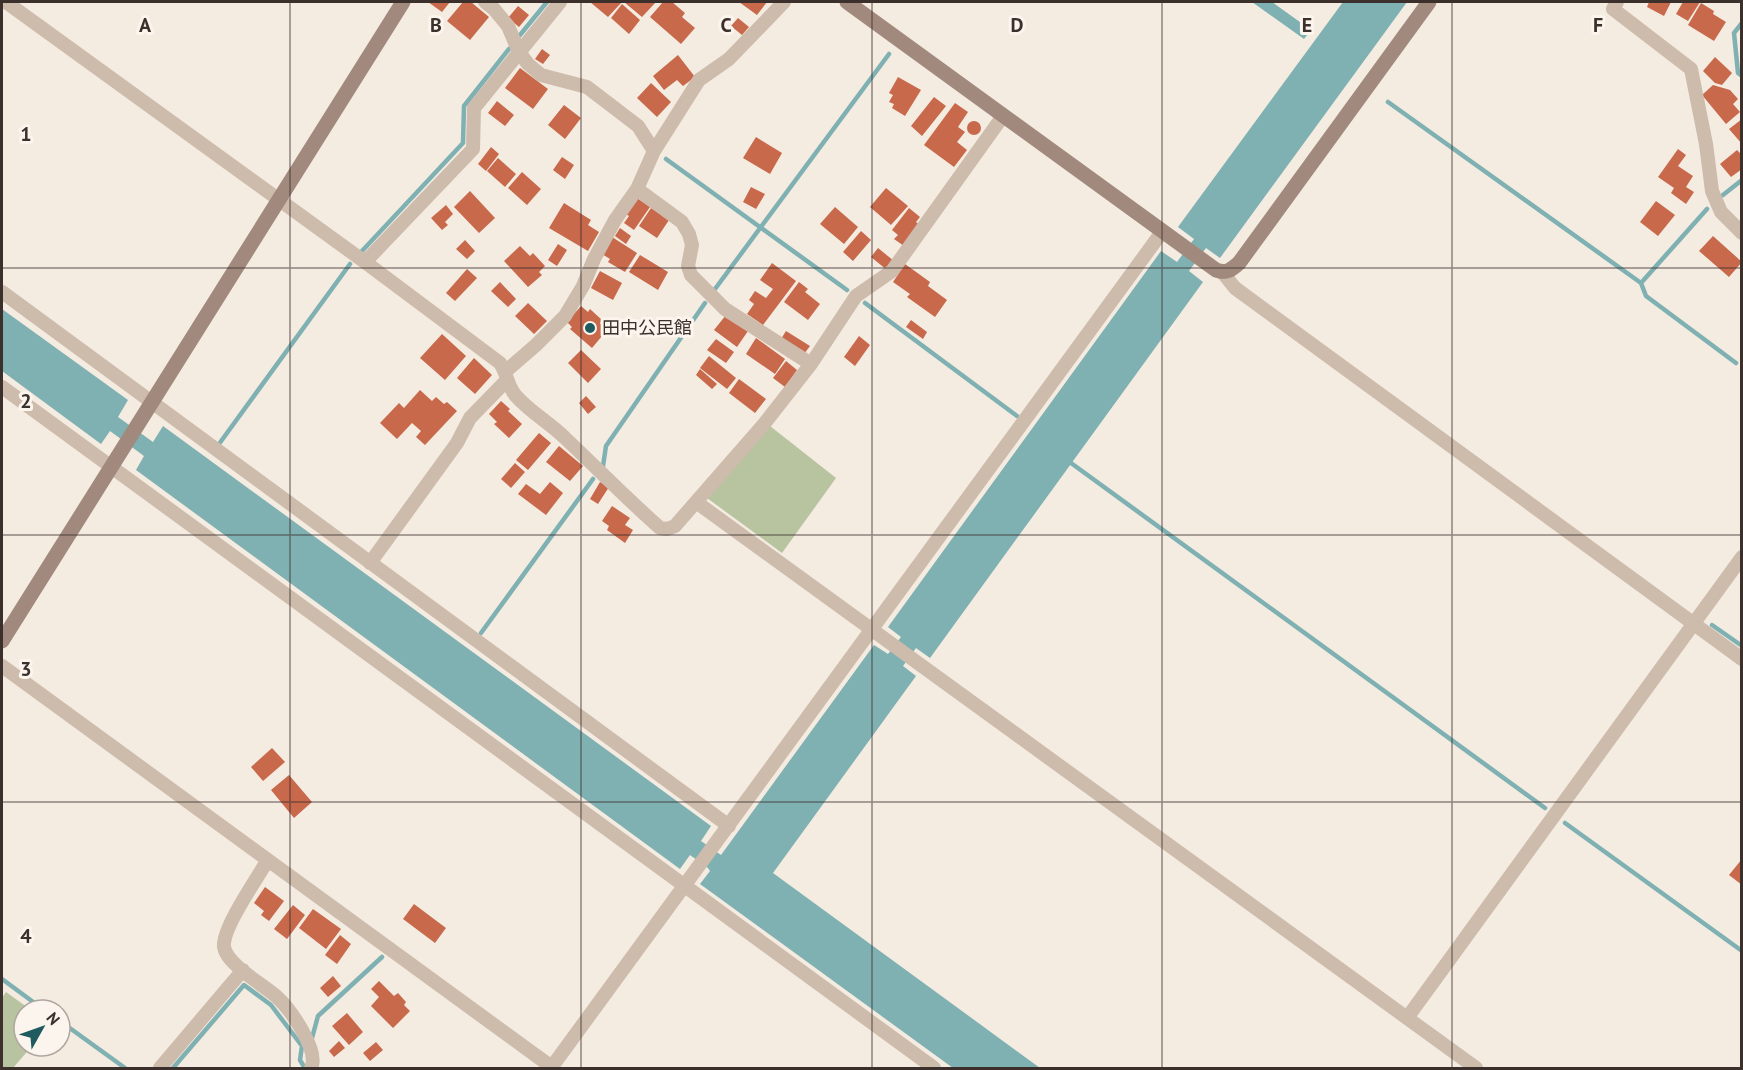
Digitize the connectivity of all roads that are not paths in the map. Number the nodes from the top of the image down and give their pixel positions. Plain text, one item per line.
1 (6, 2) edge
2 (402, 2) edge
3 (485, 2) edge
4 (560, 2) edge
5 (784, 2) edge
6 (847, 2) edge
7 (1429, 2) edge
8 (1617, 2) edge
9 (519, 52) junction
10 (1003, 116) junction
11 (654, 150) junction
12 (637, 189) junction
13 (277, 199) junction
14 (1162, 232) junction
15 (1742, 232) edge
16 (365, 262) junction
17 (1223, 273) junction
18 (2, 292) edge
19 (811, 363) junction
20 (506, 376) junction
21 (2, 387) edge
22 (151, 401) junction
23 (110, 466) junction
24 (696, 502) junction
25 (1742, 557) edge
26 (370, 563) junction
27 (1694, 624) junction
28 (872, 629) junction
29 (2, 641) edge
30 (1742, 659) edge
31 (2, 666) edge
32 (729, 826) junction
33 (267, 861) junction
34 (684, 888) junction
35 (243, 970) junction
36 (1407, 1018) junction
37 (160, 1068) edge
38 (311, 1068) edge
39 (552, 1068) edge
40 (934, 1068) edge
41 (1476, 1068) edge

1 - 13 street
2 - 13 street
3 - 9 street
4 - 9 street
5 - 11 street
6 - 10 street
7 - 17 street
8 - 15 street
9 - 11 street
9 - 16 street
10 - 14 street
10 - 19 street
11 - 12 street
12 - 19 street
12 - 20 street
13 - 16 street
13 - 22 street
14 - 17 street
14 - 28 street
16 - 20 street
17 - 27 street
18 - 22 street
19 - 24 street
20 - 24 street
20 - 26 street
21 - 23 street
22 - 23 street
22 - 26 street
23 - 29 street
23 - 34 street
24 - 28 street
25 - 27 street
26 - 32 street
27 - 30 street
27 - 36 street
28 - 32 street
28 - 36 street
31 - 33 street
32 - 34 street
33 - 35 street
33 - 39 street
34 - 39 street
34 - 40 street
35 - 37 street
35 - 38 street
36 - 41 street

